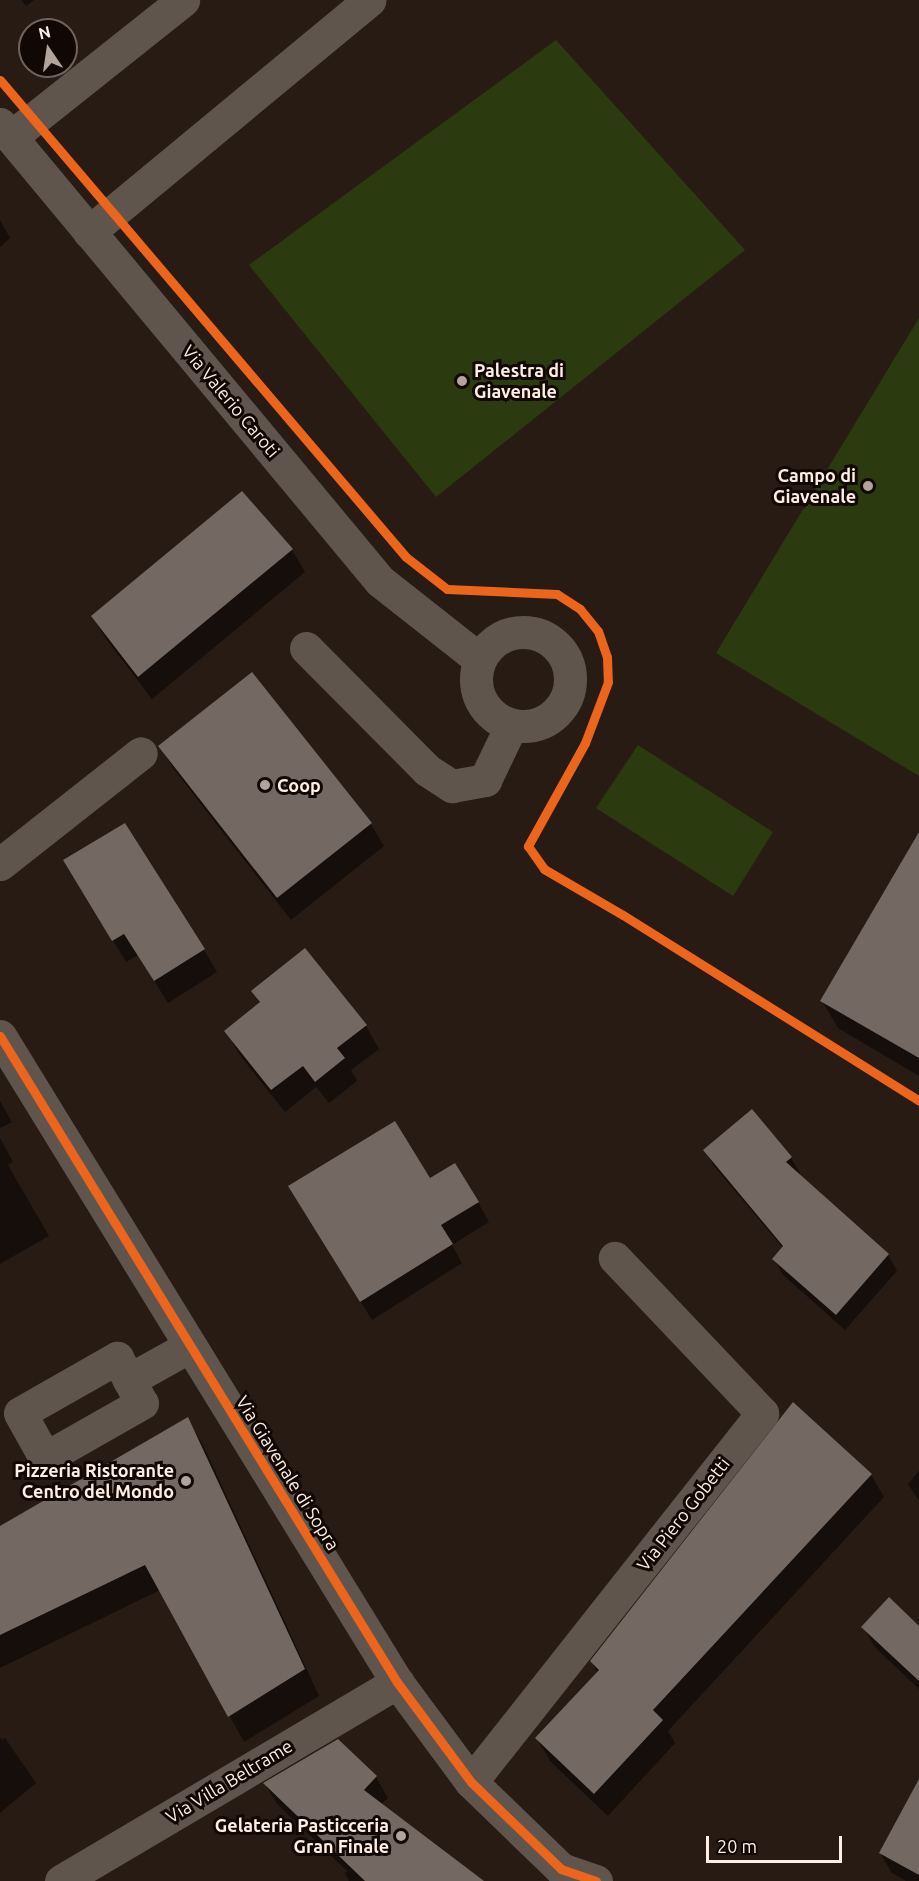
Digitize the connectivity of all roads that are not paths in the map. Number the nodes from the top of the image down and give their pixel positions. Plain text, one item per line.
1 (183, 0) edge
2 (369, 0) edge
3 (5, 130) edge
4 (89, 232) junction
5 (306, 648) dead end
6 (479, 659) junction
7 (512, 726) junction
8 (141, 753) dead end
9 (0, 864) edge
10 (0, 1036) edge
11 (615, 1258) dead end
12 (190, 1346) junction
13 (129, 1380) dead end
14 (397, 1682) junction
15 (471, 1782) junction
16 (61, 1881) edge
17 (596, 1881) edge

1 - 3 street
2 - 4 street
3 - 4 street, Via Valerio Caroti
4 - 6 street, Via Valerio Caroti
5 - 7 street
6 - 7 street
6 - 7 street
8 - 9 street
10 - 12 street, Via Giavenale di Sopra
11 - 15 street, Via Piero Gobetti
12 - 13 street
12 - 14 street, Via Giavenale di Sopra
14 - 15 street, Via Giavenale di Sopra
14 - 16 street, Via Villa Beltrame
15 - 17 street, Via Giavenale di Sopra

